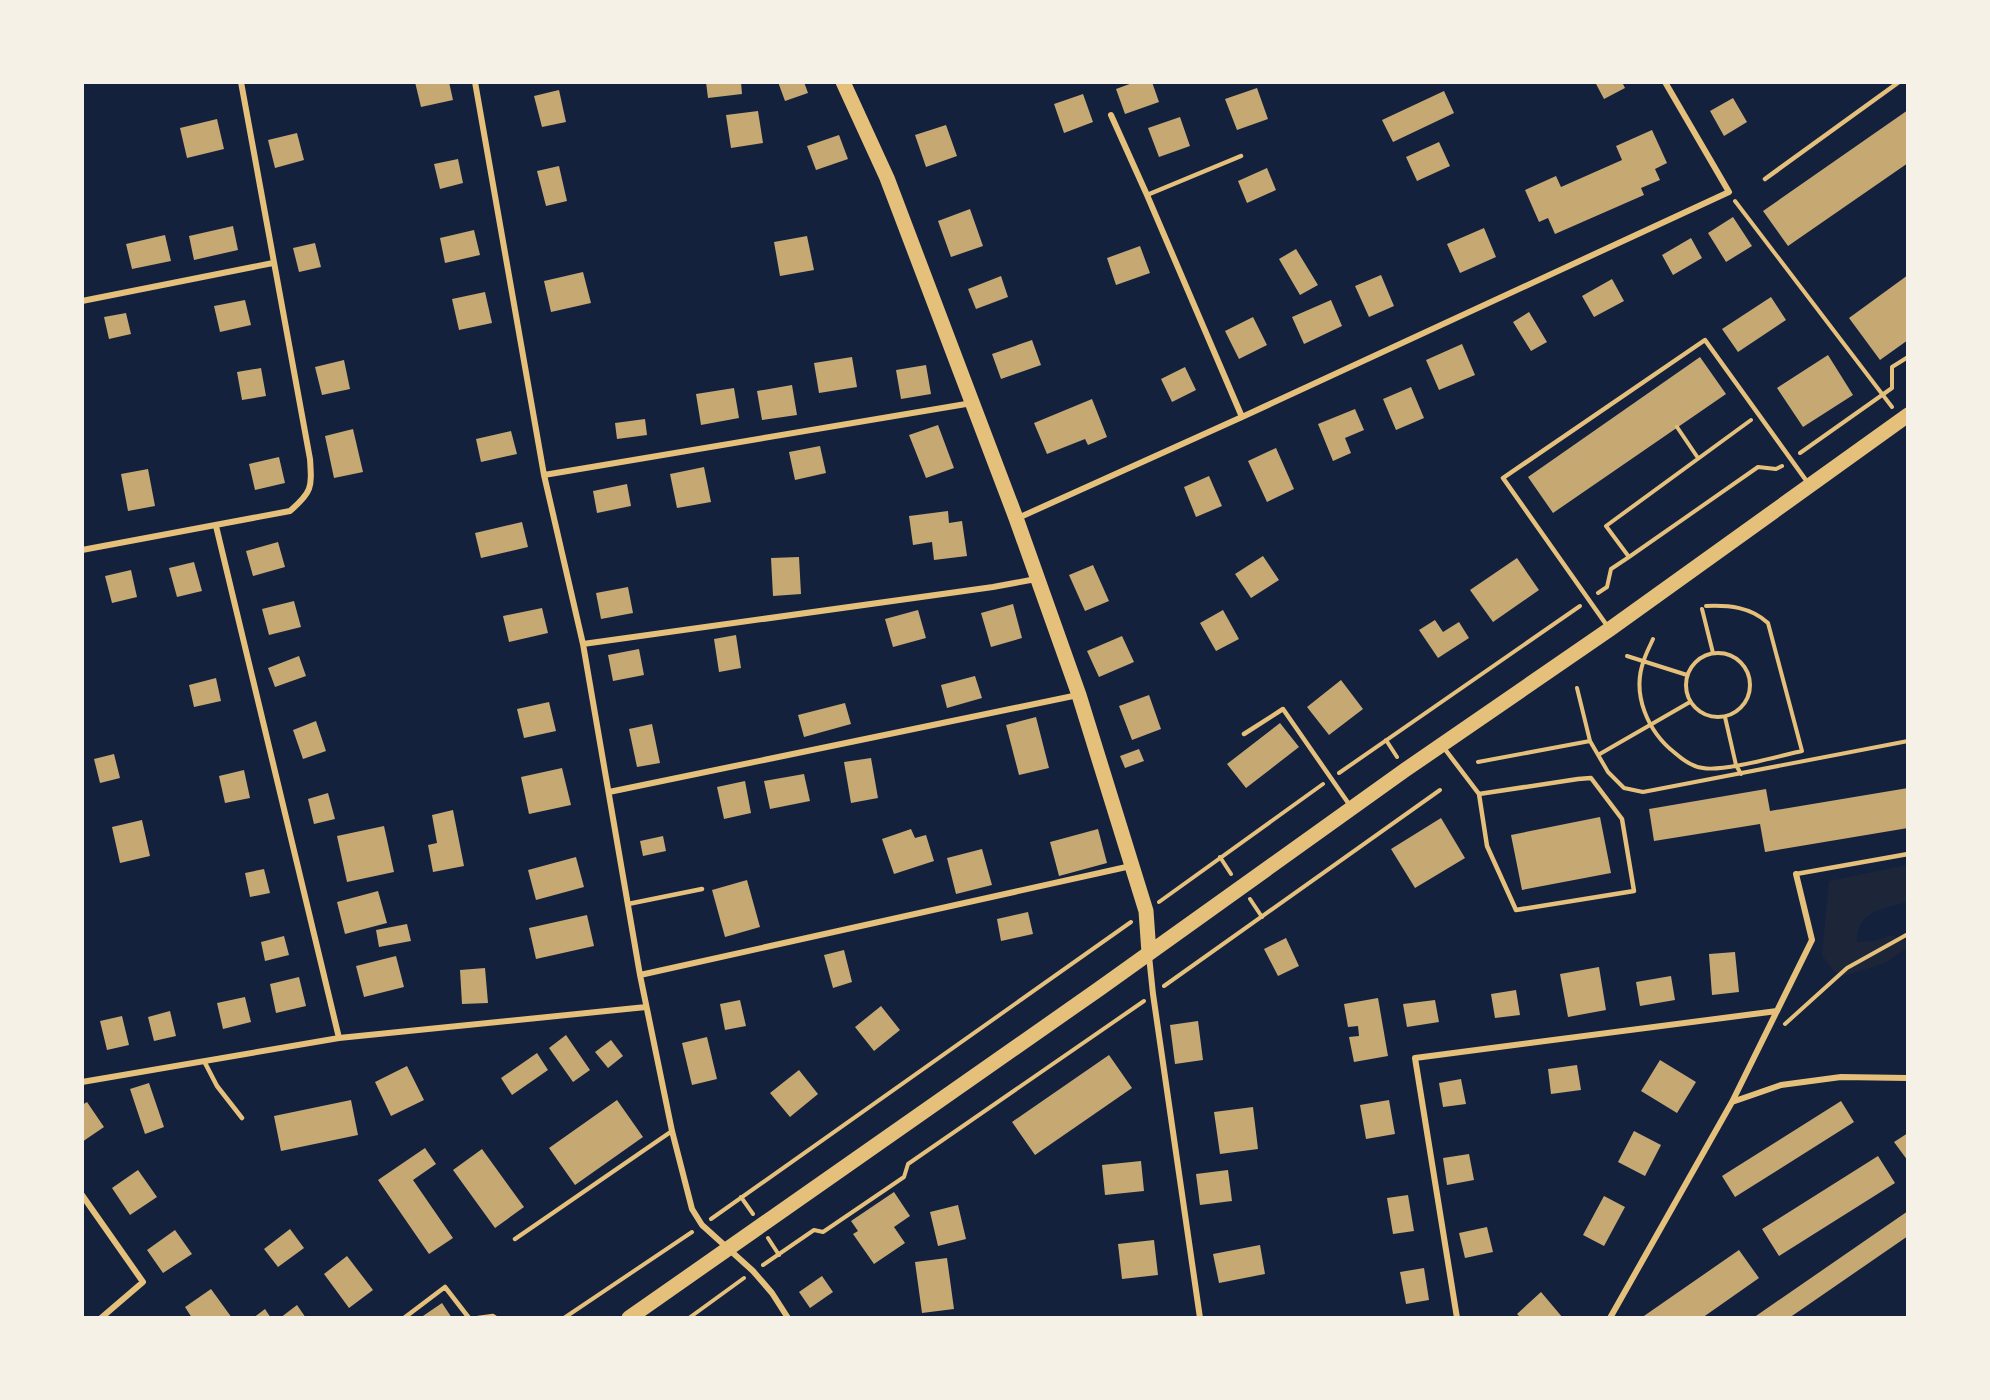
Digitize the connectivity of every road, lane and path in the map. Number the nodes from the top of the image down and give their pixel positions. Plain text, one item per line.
1 (241, 82) edge
2 (475, 82) edge
3 (843, 82) edge
4 (1665, 82) edge
5 (1899, 82) edge
6 (1111, 116) dead end
7 (1241, 156) dead end
8 (1765, 179) dead end
9 (1729, 192) junction
10 (1147, 195) junction
11 (273, 263) junction
12 (82, 301) edge
13 (1908, 357) edge
14 (1883, 394) junction
15 (973, 403) junction
16 (1759, 415) junction
17 (1908, 415) edge
18 (1242, 417) junction
19 (1677, 428) dead end
20 (1698, 458) junction
21 (1791, 459) junction
22 (544, 475) junction
23 (1810, 485) junction
24 (1016, 518) junction
25 (216, 526) junction
26 (82, 550) edge
27 (1629, 556) junction
28 (1037, 579) junction
29 (1589, 599) junction
30 (1610, 629) junction
31 (1653, 639) dead end
32 (583, 644) junction
33 (1713, 653) junction
34 (1627, 656) dead end
35 (1643, 662) junction
36 (1687, 675) junction
37 (1577, 688) dead end
38 (1079, 694) junction
39 (1690, 702) junction
40 (1725, 717) junction
41 (1650, 725) junction
42 (1244, 734) dead end
43 (1590, 741) junction
44 (1908, 741) edge
45 (1442, 746) junction
46 (1598, 755) junction
47 (1478, 762) dead end
48 (1736, 765) junction
49 (1741, 774) junction
50 (1331, 778) junction
51 (1440, 790) dead end
52 (609, 792) junction
53 (1479, 794) junction
54 (1352, 808) junction
55 (1908, 854) edge
56 (1132, 866) junction
57 (1796, 874) joint
58 (702, 889) dead end
59 (628, 904) junction
60 (1146, 911) junction
61 (1908, 934) edge
62 (1149, 953) junction
63 (640, 975) junction
64 (1153, 994) junction
65 (646, 1007) junction
66 (1777, 1011) junction
67 (339, 1038) junction
68 (1762, 1044) junction
69 (204, 1061) junction
70 (1908, 1078) edge
71 (82, 1082) edge
72 (1732, 1102) junction
73 (242, 1118) dead end
74 (672, 1131) junction
75 (82, 1195) edge
76 (702, 1225) junction
77 (515, 1239) dead end
78 (728, 1249) junction
79 (753, 1271) junction
80 (100, 1317) edge
81 (404, 1317) edge
82 (469, 1317) edge
83 (478, 1317) edge
84 (496, 1317) edge
85 (564, 1317) edge
86 (629, 1317) edge
87 (688, 1317) edge
88 (788, 1317) edge
89 (1200, 1317) edge
90 (1457, 1317) edge
91 (1610, 1317) edge

1 - 11 street
2 - 22 street
3 - 15 main road
4 - 9 street
5 - 8 lane
6 - 10 street
7 - 10 lane
9 - 14 path
9 - 18 street
10 - 18 street
11 - 12 street
11 - 25 street
13 - 14 path
14 - 21 path
15 - 22 street
15 - 24 main road
16 - 20 path
16 - 21 lane
16 - 29 lane
17 - 23 main road
18 - 24 street
19 - 20 path
20 - 27 path
21 - 23 lane
21 - 27 path
22 - 32 street
23 - 30 main road
24 - 28 main road
25 - 26 street
25 - 67 street
27 - 29 path
28 - 32 street
28 - 38 main road
29 - 30 lane
29 - 50 path
30 - 45 main road
31 - 35 path
32 - 52 street
33 - 36 path
33 - 40 path
33 - 48 path
34 - 35 path
35 - 36 path
35 - 41 path
36 - 39 path
37 - 43 path
38 - 52 street
38 - 56 main road
39 - 40 path
39 - 41 path
40 - 48 path
41 - 46 path
41 - 48 path
42 - 50 lane
43 - 46 path
43 - 47 path
44 - 49 path
45 - 53 lane
45 - 54 main road
46 - 49 path
48 - 49 path
50 - 54 lane
50 - 60 path
51 - 64 path
52 - 59 street
53 - 53 lane
54 - 62 main road
55 - 57 lane
56 - 60 main road
56 - 63 street
57 - 66 street
58 - 59 lane
59 - 63 street
60 - 62 main road
60 - 76 path
61 - 68 path
62 - 64 street
62 - 78 main road
63 - 65 street
64 - 79 path
64 - 89 street
65 - 67 street
65 - 74 street
66 - 68 street
66 - 90 street
67 - 69 street
68 - 72 street
69 - 71 street
69 - 73 lane
70 - 72 street
72 - 91 street
74 - 76 street
74 - 77 lane
75 - 80 street
76 - 78 street
76 - 85 path
78 - 79 street
78 - 86 main road
79 - 87 path
79 - 88 street
81 - 82 lane
83 - 84 lane

